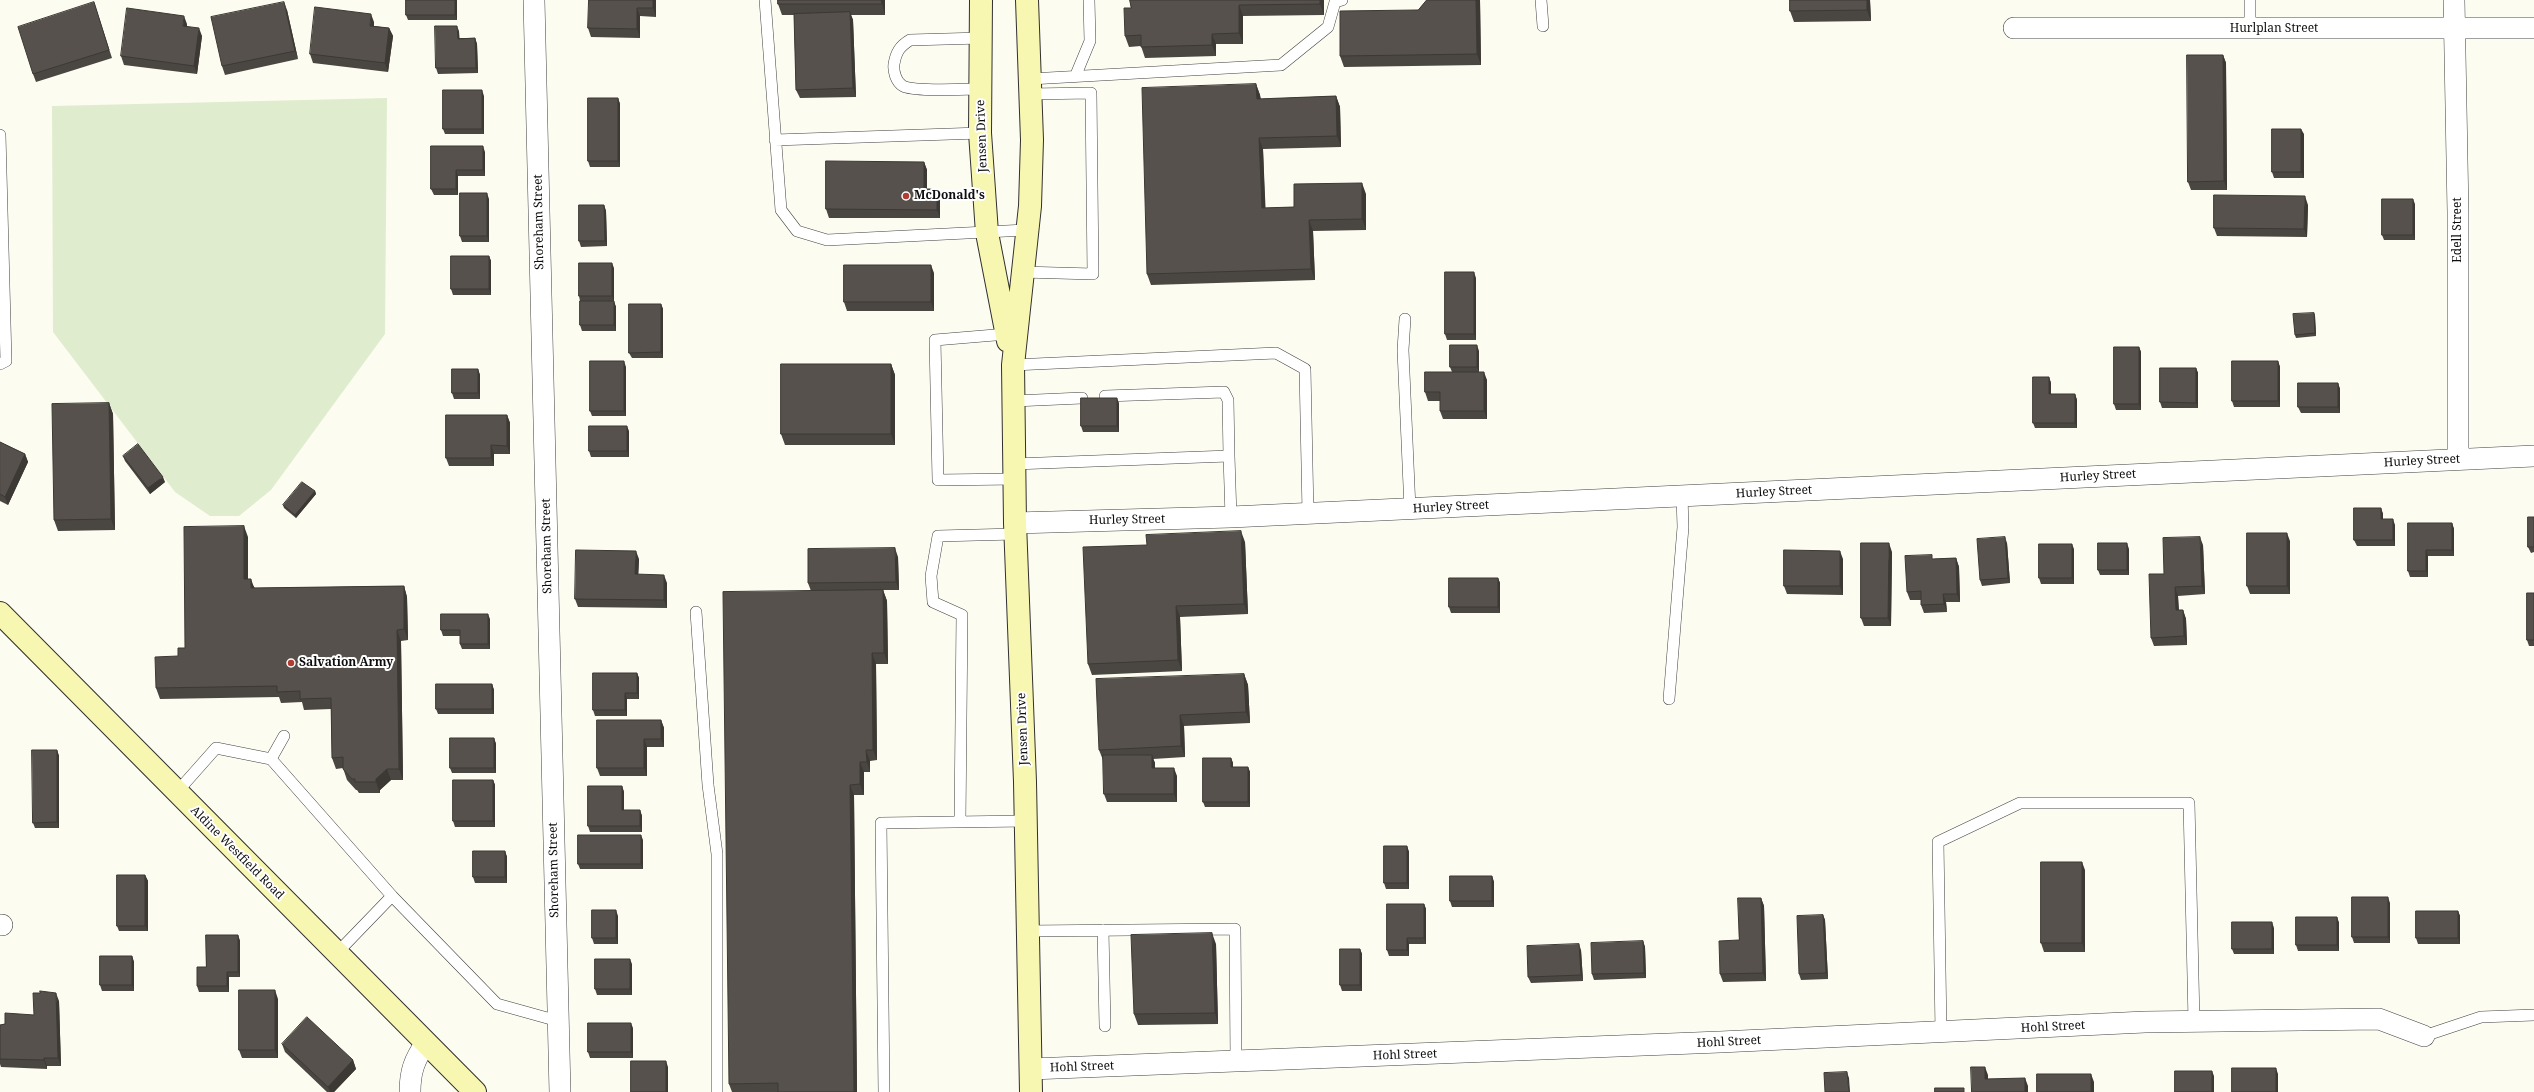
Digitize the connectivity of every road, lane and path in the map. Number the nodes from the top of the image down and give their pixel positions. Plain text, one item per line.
1 (534, 0) edge
2 (765, 0) edge
3 (982, 0) edge
4 (1027, 0) edge
5 (1089, 0) edge
6 (1342, 0) edge
7 (1541, 0) edge
8 (2250, 0) edge
9 (2454, 0) edge
10 (1543, 26) dead end
11 (2014, 28) dead end
12 (2534, 28) edge
13 (2250, 29) junction
14 (2455, 29) junction
15 (981, 38) junction
16 (1075, 77) junction
17 (1030, 87) junction
18 (980, 89) junction
19 (980, 133) junction
20 (0, 135) edge
21 (775, 140) junction
22 (1026, 230) junction
23 (987, 233) junction
24 (1022, 272) junction
25 (1405, 319) dead end
26 (1007, 334) junction
27 (0, 364) edge
28 (1013, 365) junction
29 (1105, 396) edge
30 (1082, 398) edge
31 (1014, 401) junction
32 (1229, 456) junction
33 (2534, 456) edge
34 (2458, 460) junction
35 (1014, 471) junction
36 (1682, 496) junction
37 (1410, 509) junction
38 (1308, 513) junction
39 (1231, 517) junction
40 (1015, 529) junction
41 (696, 612) dead end
42 (0, 613) edge
43 (1669, 699) dead end
44 (284, 736) dead end
45 (271, 759) junction
46 (177, 792) junction
47 (1026, 821) junction
48 (960, 822) junction
49 (392, 896) junction
50 (1104, 930) junction
51 (1028, 932) junction
52 (336, 953) junction
53 (2534, 1015) edge
54 (558, 1021) junction
55 (2194, 1022) junction
56 (1105, 1026) dead end
57 (1941, 1032) junction
58 (2424, 1036) joint
59 (426, 1043) junction
60 (1236, 1061) junction
61 (1031, 1069) junction
62 (410, 1092) edge
63 (475, 1092) edge
64 (560, 1092) edge
65 (717, 1092) edge
66 (884, 1092) edge
67 (1031, 1092) edge

1 - 54 street, Shoreham Street
2 - 21 lane
3 - 15 main road, Jensen Drive
4 - 17 main road, Jensen Drive
5 - 16 lane
6 - 16 lane
7 - 10 lane
8 - 13 lane
9 - 14 street, Edell Street
11 - 13 street, Hurlplan Street
12 - 14 street, Hurlplan Street
13 - 14 street, Hurlplan Street
14 - 34 street, Edell Street
15 - 18 main road, Jensen Drive
15 - 18 lane
16 - 17 lane
17 - 22 main road, Jensen Drive
17 - 24 lane
18 - 19 main road, Jensen Drive
19 - 21 lane
19 - 23 main road, Jensen Drive
20 - 27 lane
21 - 23 lane
22 - 23 lane
22 - 24 main road, Jensen Drive
23 - 26 main road, Jensen Drive
24 - 28 main road, Jensen Drive
25 - 37 lane
26 - 28 main road, Jensen Drive
26 - 35 lane
28 - 31 main road, Jensen Drive
28 - 38 lane
29 - 32 lane
30 - 31 lane
31 - 35 main road, Jensen Drive
32 - 35 lane
32 - 39 lane
33 - 34 street, Hurley Street
34 - 36 street, Hurley Street
35 - 40 main road, Jensen Drive
36 - 37 street, Hurley Street
36 - 43 lane
37 - 38 street, Hurley Street
38 - 39 street, Hurley Street
39 - 40 street, Hurley Street
40 - 47 main road, Jensen Drive
40 - 48 lane
41 - 65 lane
42 - 46 main road, Aldine Westfield Road
44 - 45 lane
45 - 46 lane
45 - 49 lane
46 - 52 main road, Aldine Westfield Road
47 - 48 lane
47 - 51 main road, Jensen Drive
48 - 66 lane
49 - 52 lane
49 - 54 lane
50 - 51 lane
50 - 56 lane
50 - 60 lane
51 - 61 main road, Jensen Drive
52 - 59 main road, Aldine Westfield Road
53 - 58 lane
54 - 64 street, Shoreham Street
55 - 57 street, Hohl Street
55 - 57 lane
55 - 58 street, Hohl Street
57 - 60 street, Hohl Street
59 - 62 street
59 - 63 main road, Aldine Westfield Road
60 - 61 street, Hohl Street
61 - 67 main road, Jensen Drive

